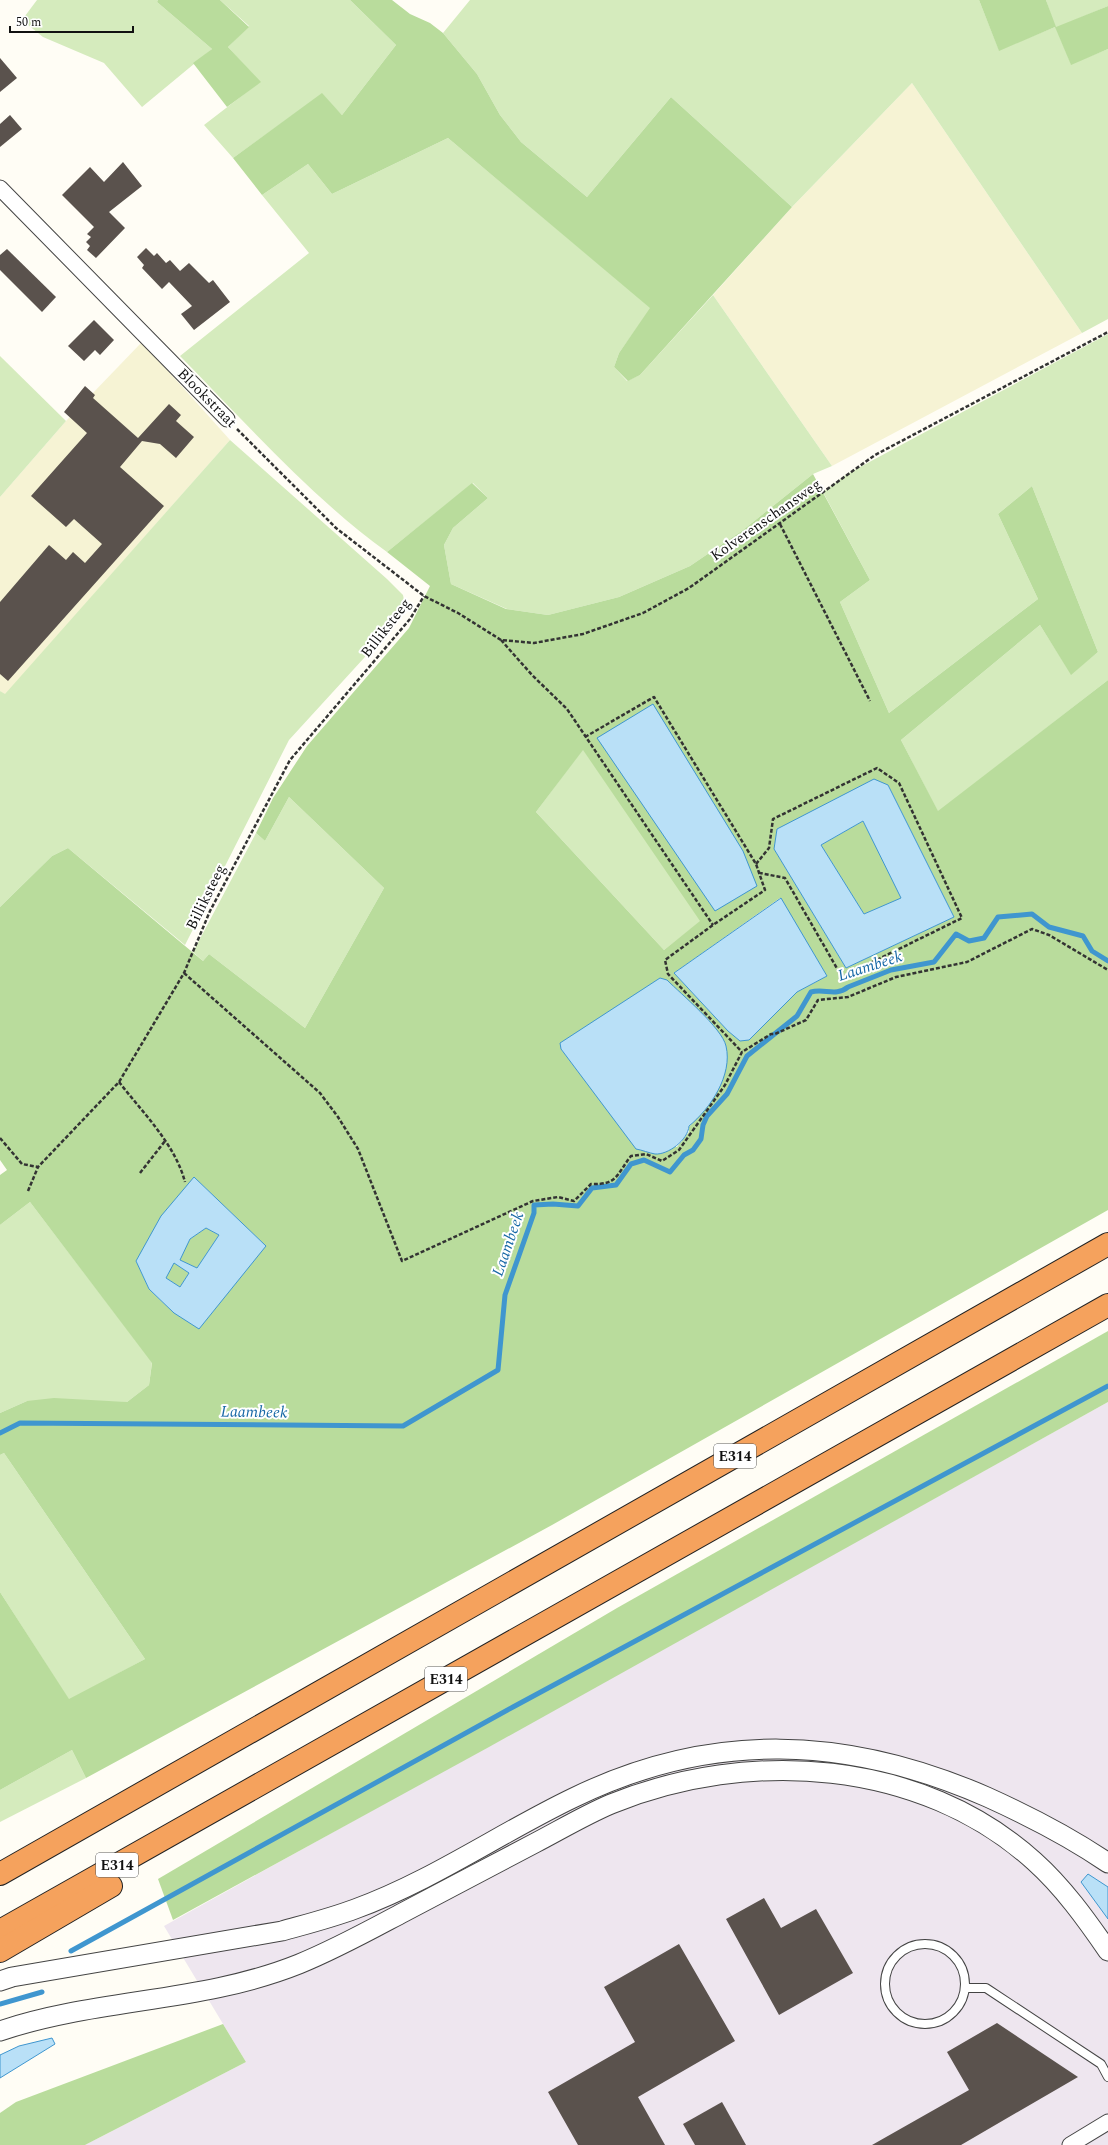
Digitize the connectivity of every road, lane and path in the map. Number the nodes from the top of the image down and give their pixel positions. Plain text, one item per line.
1 (0, 188) edge
2 (1108, 332) edge
3 (227, 419) joint
4 (780, 524) junction
5 (424, 596) junction
6 (500, 640) junction
7 (870, 701) dead end
8 (584, 737) junction
9 (756, 864) junction
10 (760, 874) junction
11 (713, 925) junction
12 (1108, 970) edge
13 (184, 973) junction
14 (742, 1052) junction
15 (119, 1082) junction
16 (0, 1138) edge
17 (165, 1141) junction
18 (38, 1167) junction
19 (140, 1173) dead end
20 (186, 1182) dead end
21 (28, 1191) dead end
22 (1108, 1244) edge
23 (1108, 1305) edge
24 (233, 1799) junction
25 (1108, 1864) edge
26 (0, 1874) edge
27 (0, 1931) edge
28 (0, 1951) edge
29 (1108, 1951) edge
30 (0, 1981) edge
31 (965, 1988) junction
32 (0, 2031) edge
33 (1108, 2077) edge
34 (1108, 2122) edge
35 (1070, 2145) edge

1 - 3 street, Blookstraat
2 - 4 path, Kolverenschansweg
3 - 5 path, Blookstraat
4 - 6 path, Kolverenschansweg
4 - 7 path
5 - 6 path, Kolverenschansweg
5 - 13 path, Billiksteeg
6 - 8 path
8 - 9 path
8 - 11 path
9 - 10 path
9 - 10 path
10 - 11 path
11 - 14 path
12 - 14 path
13 - 14 path
13 - 15 path, Billiksteeg
15 - 17 path
15 - 18 path, Billiksteeg
16 - 18 path
17 - 19 path
17 - 20 path
18 - 21 path
22 - 26 highway, E314
23 - 24 highway, E314
24 - 27 highway, E314
24 - 28 highway, E314
25 - 30 street
29 - 32 street
31 - 31 lane
31 - 33 lane
34 - 35 street

